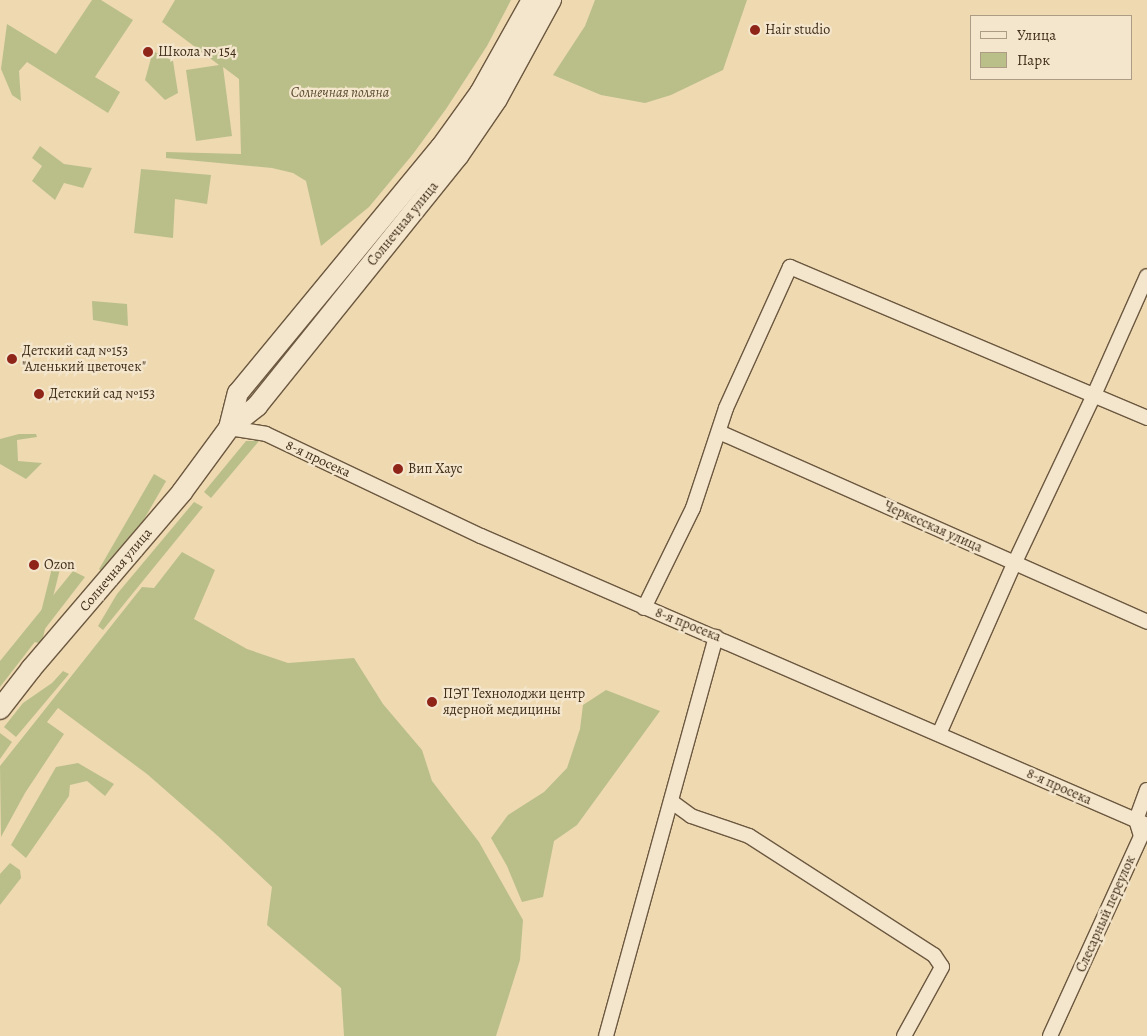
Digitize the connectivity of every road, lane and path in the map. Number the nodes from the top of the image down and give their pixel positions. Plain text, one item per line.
1 (532, 0) edge
2 (552, 0) edge
3 (1147, 276) edge
4 (1094, 395) junction
5 (1147, 418) edge
6 (228, 428) junction
7 (719, 432) junction
8 (1014, 562) junction
9 (644, 608) junction
10 (1147, 622) edge
11 (716, 637) junction
12 (0, 710) edge
13 (939, 734) junction
14 (1147, 790) edge
15 (672, 802) junction
16 (1141, 823) edge
17 (606, 1036) edge
18 (904, 1036) edge
19 (1050, 1036) edge

1 - 6 main road, Солнечная улица
2 - 6 main road, Солнечная улица
3 - 4 street
4 - 5 street
4 - 7 street
4 - 8 street
6 - 9 street, 8-я просека
6 - 12 main road, Солнечная улица
7 - 8 street, Черкесская улица
7 - 9 street
8 - 10 street, Черкесская улица
8 - 13 street
9 - 11 street, 8-я просека
11 - 13 street, 8-я просека
11 - 15 street
13 - 16 street, 8-я просека
14 - 16 street, Слесарный переулок
15 - 17 street
15 - 18 street
16 - 19 street, Слесарный переулок

